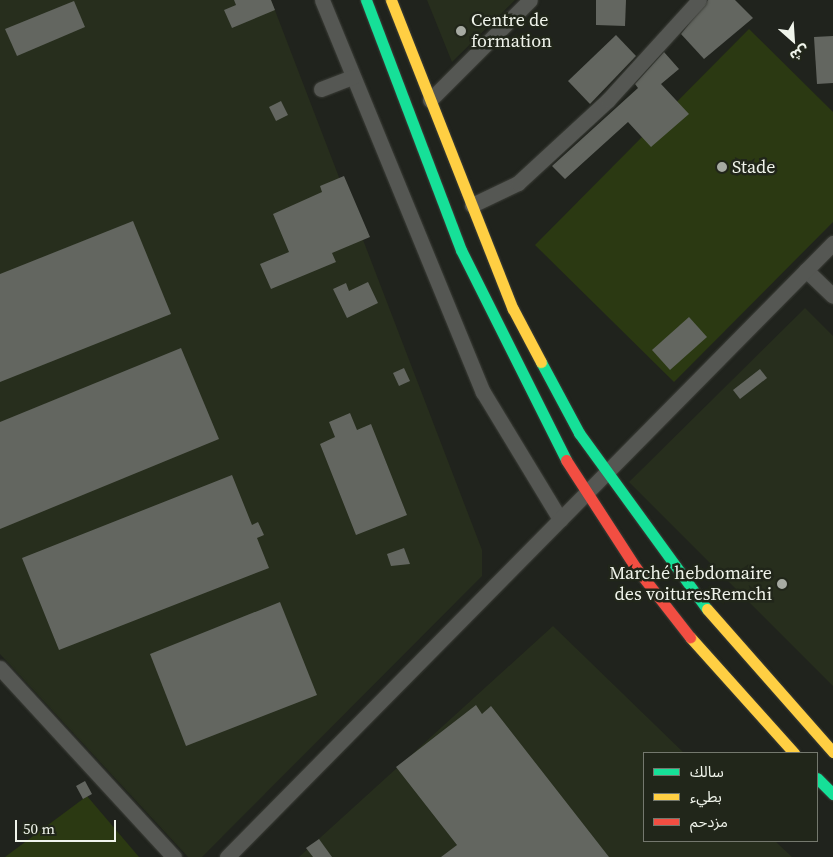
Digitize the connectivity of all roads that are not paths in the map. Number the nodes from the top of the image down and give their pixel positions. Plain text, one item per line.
1 (322, 0) edge
2 (366, 0) edge
3 (392, 0) edge
4 (530, 0) edge
5 (699, 0) edge
6 (353, 77) junction
7 (321, 89) dead end
8 (430, 100) junction
9 (472, 205) junction
10 (833, 243) edge
11 (806, 270) junction
12 (833, 296) edge
13 (607, 475) junction
14 (588, 495) junction
15 (560, 519) junction
16 (0, 668) edge
17 (793, 752) edge
18 (833, 752) edge
19 (818, 779) edge
20 (833, 794) edge
21 (174, 857) edge
22 (227, 857) edge

1 - 6 street
2 - 14 highway
3 - 8 highway
4 - 8 street
5 - 9 street
6 - 7 street
6 - 15 street
8 - 9 highway
9 - 13 highway
10 - 11 street
11 - 12 street
11 - 13 street
13 - 14 street
13 - 18 highway
14 - 15 street
14 - 17 highway
15 - 22 street
16 - 21 street
19 - 20 highway

